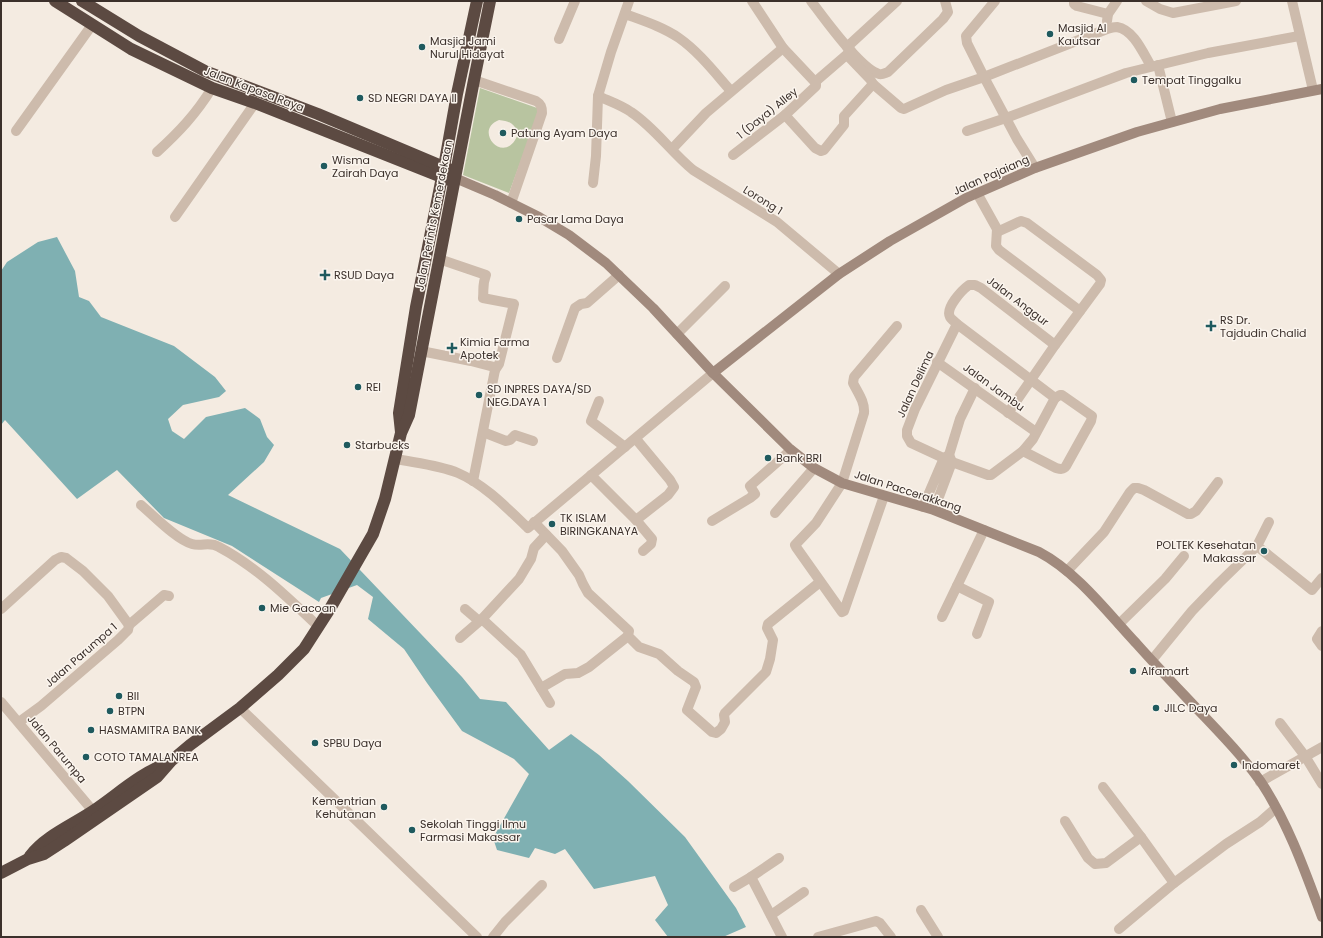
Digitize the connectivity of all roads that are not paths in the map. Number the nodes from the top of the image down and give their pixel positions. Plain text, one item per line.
1 (55, 1) edge
2 (82, 1) edge
3 (477, 1) edge
4 (490, 1) edge
5 (575, 1) edge
6 (629, 1) edge
7 (752, 1) edge
8 (811, 1) edge
9 (895, 1) edge
10 (945, 1) edge
11 (995, 1) edge
12 (1074, 1) edge
13 (1117, 1) edge
14 (1146, 1) edge
15 (1236, 1) edge
16 (1292, 1) edge
17 (625, 14) junction
18 (1108, 14) junction
19 (92, 25) junction
20 (1107, 28) junction
21 (139, 36) junction
22 (1299, 36) junction
23 (559, 39) dead end
24 (783, 48) junction
25 (131, 49) junction
26 (848, 51) junction
27 (1154, 66) junction
28 (984, 77) junction
29 (474, 80) junction
30 (873, 84) junction
31 (815, 85) junction
32 (212, 88) junction
33 (1317, 89) edge
34 (731, 91) junction
35 (598, 96) junction
36 (255, 103) junction
37 (318, 114) junction
38 (785, 115) junction
39 (1006, 118) junction
40 (1172, 122) junction
41 (312, 126) junction
42 (16, 131) dead end
43 (967, 131) dead end
44 (672, 149) junction
45 (157, 152) dead end
46 (733, 155) dead end
47 (1035, 168) junction
48 (443, 172) junction
49 (455, 178) junction
50 (593, 182) dead end
51 (978, 193) junction
52 (511, 203) junction
53 (176, 217) dead end
54 (997, 232) junction
55 (439, 259) junction
56 (839, 274) junction
57 (619, 275) junction
58 (725, 286) dead end
59 (416, 307) junction
60 (429, 309) junction
61 (1080, 311) junction
62 (957, 324) junction
63 (897, 326) dead end
64 (677, 334) junction
65 (1055, 345) junction
66 (421, 351) junction
67 (557, 358) dead end
68 (937, 362) junction
69 (495, 370) junction
70 (713, 373) junction
71 (1032, 379) junction
72 (975, 388) junction
73 (1055, 398) junction
74 (599, 401) dead end
75 (1008, 413) junction
76 (483, 432) junction
77 (1036, 432) junction
78 (401, 433) junction
79 (636, 439) junction
80 (533, 441) dead end
81 (625, 447) junction
82 (791, 450) junction
83 (1023, 451) junction
84 (948, 458) junction
85 (396, 459) junction
86 (814, 468) junction
87 (591, 475) junction
88 (473, 481) junction
89 (1218, 482) dead end
90 (842, 483) junction
91 (884, 496) junction
92 (141, 505) dead end
93 (923, 506) junction
94 (934, 510) junction
95 (775, 513) dead end
96 (636, 520) junction
97 (712, 521) dead end
98 (534, 522) junction
99 (1269, 522) dead end
100 (984, 530) junction
101 (546, 535) junction
102 (1257, 546) junction
103 (643, 551) dead end
104 (1184, 556) dead end
105 (1067, 571) junction
106 (1322, 578) edge
107 (820, 582) junction
108 (957, 586) junction
109 (169, 596) dead end
110 (1, 609) edge
111 (465, 609) dead end
112 (942, 617) dead end
113 (480, 620) junction
114 (1119, 624) junction
115 (129, 625) junction
116 (319, 628) junction
117 (1322, 631) edge
118 (977, 634) dead end
119 (628, 636) junction
120 (460, 638) dead end
121 (1322, 646) edge
122 (1152, 660) junction
123 (541, 688) junction
124 (1, 702) edge
125 (550, 702) dead end
126 (240, 708) junction
127 (19, 722) junction
128 (1280, 723) dead end
129 (1322, 747) edge
130 (1305, 756) junction
131 (172, 761) junction
132 (1260, 782) junction
133 (1322, 784) edge
134 (1103, 787) dead end
135 (1276, 808) junction
136 (93, 811) junction
137 (1065, 822) dead end
138 (1142, 837) junction
139 (779, 858) dead end
140 (28, 859) junction
141 (1, 873) edge
142 (751, 877) junction
143 (1174, 882) junction
144 (542, 885) dead end
145 (734, 887) dead end
146 (804, 892) dead end
147 (921, 910) dead end
148 (771, 915) junction
149 (1322, 917) edge
150 (1119, 929) dead end
151 (477, 937) edge
152 (493, 937) edge
153 (782, 937) edge
154 (818, 937) edge
155 (891, 937) edge
156 (938, 937) edge

1 - 19 highway, Jalan Kapasa Raya
2 - 21 highway, Jalan Kapasa Raya
3 - 48 highway, Jalan Perintis Kemerdekaan
4 - 29 highway, Jalan Perintis Kemerdekaan
5 - 23 street
6 - 17 street
7 - 24 street
8 - 26 street
9 - 26 street, 1 (Daya) Alley
10 - 26 street
11 - 28 street
12 - 18 street
13 - 18 street
14 - 15 street
16 - 22 street
17 - 34 street
17 - 35 street
18 - 20 street
19 - 25 highway, Jalan Kapasa Raya
19 - 42 street
20 - 27 street
20 - 28 street
21 - 25 highway
21 - 37 highway, Jalan Kapasa Raya
22 - 27 street
22 - 33 street
24 - 31 street
24 - 34 street
25 - 32 highway, Jalan Kapasa Raya
26 - 30 street
26 - 31 street, 1 (Daya) Alley
27 - 39 street
27 - 40 street
28 - 30 street
28 - 39 street
29 - 49 highway, Jalan Perintis Kemerdekaan
29 - 52 street
30 - 38 street
31 - 38 street, 1 (Daya) Alley
32 - 36 highway, Jalan Kapasa Raya
32 - 45 street
33 - 40 main road, Jalan Pajaiang
34 - 44 street
35 - 44 street, Lorong 1
35 - 50 street
36 - 41 highway, Jalan Kapasa Raya
36 - 53 street
37 - 41 highway
37 - 48 highway, Jalan Kapasa Raya
38 - 46 street, 1 (Daya) Alley
39 - 43 street
39 - 47 street
40 - 47 main road, Jalan Pajaiang
41 - 48 highway, Jalan Kapasa Raya
44 - 56 street, Lorong 1
47 - 51 main road, Jalan Pajaiang
48 - 49 highway, Jalan Kapasa Raya
48 - 59 highway, Jalan Perintis Kemerdekaan
49 - 52 main road, Jalan Paccerakkang
49 - 55 highway, Jalan Perintis Kemerdekaan
51 - 54 street
51 - 56 main road, Jalan Pajaiang
52 - 57 main road, Jalan Paccerakkang
54 - 61 street
54 - 61 street
55 - 60 highway, Jalan Perintis Kemerdekaan
55 - 69 street
56 - 70 main road, Jalan Pajaiang
57 - 64 main road, Jalan Paccerakkang
57 - 67 street
58 - 64 street
59 - 60 highway
59 - 78 highway, Jalan Perintis Kemerdekaan
60 - 66 highway, Jalan Perintis Kemerdekaan
61 - 65 street
62 - 65 street, Jalan Anggur
62 - 68 street, Jalan Delima
62 - 71 street
63 - 90 street
64 - 70 main road, Jalan Paccerakkang
65 - 71 street
66 - 69 street
66 - 78 highway, Jalan Perintis Kemerdekaan
68 - 72 street, Jalan Jambu
68 - 84 street, Jalan Delima
69 - 76 street
70 - 79 street
70 - 82 main road, Jalan Paccerakkang
71 - 73 street
71 - 75 street
72 - 75 street, Jalan Jambu
72 - 84 street
73 - 77 street
73 - 83 street
74 - 81 street
75 - 77 street, Jalan Jambu
76 - 80 street
76 - 88 street
77 - 83 street
78 - 85 highway, Jalan Perintis Kemerdekaan
79 - 81 street
79 - 96 street
81 - 87 street
82 - 86 main road, Jalan Paccerakkang
82 - 97 street
83 - 84 street
84 - 93 street
84 - 94 street
85 - 88 street
85 - 116 highway, Jalan Perintis Kemerdekaan
86 - 90 main road, Jalan Paccerakkang
86 - 95 street
87 - 96 street
87 - 98 street
88 - 98 street
89 - 105 street
90 - 91 main road, Jalan Paccerakkang
90 - 107 street
91 - 93 main road, Jalan Paccerakkang
91 - 107 street
92 - 116 street
93 - 94 main road, Jalan Paccerakkang
94 - 100 main road, Jalan Paccerakkang
96 - 103 street
98 - 101 street
99 - 102 street
100 - 105 main road, Jalan Paccerakkang
100 - 108 street
101 - 113 street
101 - 119 street
102 - 106 street
102 - 122 street
104 - 114 street
105 - 114 main road, Jalan Paccerakkang
107 - 119 street
108 - 112 street
108 - 118 street
109 - 115 street
110 - 115 street, Jalan Parumpa 1
111 - 113 street
113 - 120 street
113 - 123 street
114 - 122 main road, Jalan Paccerakkang
115 - 127 street, Jalan Parumpa 1
116 - 126 highway, Jalan Perintis Kemerdekaan
117 - 121 street
119 - 123 street
122 - 132 main road, Jalan Paccerakkang
123 - 125 street
124 - 127 street, Jalan Parumpa
126 - 131 highway, Jalan Perintis Kemerdekaan
126 - 151 street
127 - 136 street, Jalan Parumpa
128 - 130 street
129 - 130 street
130 - 132 street
130 - 133 street
131 - 136 highway, Jalan Perintis Kemerdekaan
131 - 140 highway, Jalan Perintis Kemerdekaan
132 - 135 main road, Jalan Paccerakkang
134 - 138 street
135 - 143 street
135 - 149 main road, Jalan Paccerakkang
136 - 140 highway, Jalan Perintis Kemerdekaan
137 - 138 street
138 - 143 street
139 - 142 street
140 - 141 highway, Jalan Perintis Kemerdekaan
142 - 145 street
142 - 148 street
143 - 150 street
144 - 152 street
146 - 148 street
147 - 156 street
148 - 153 street
154 - 155 street

